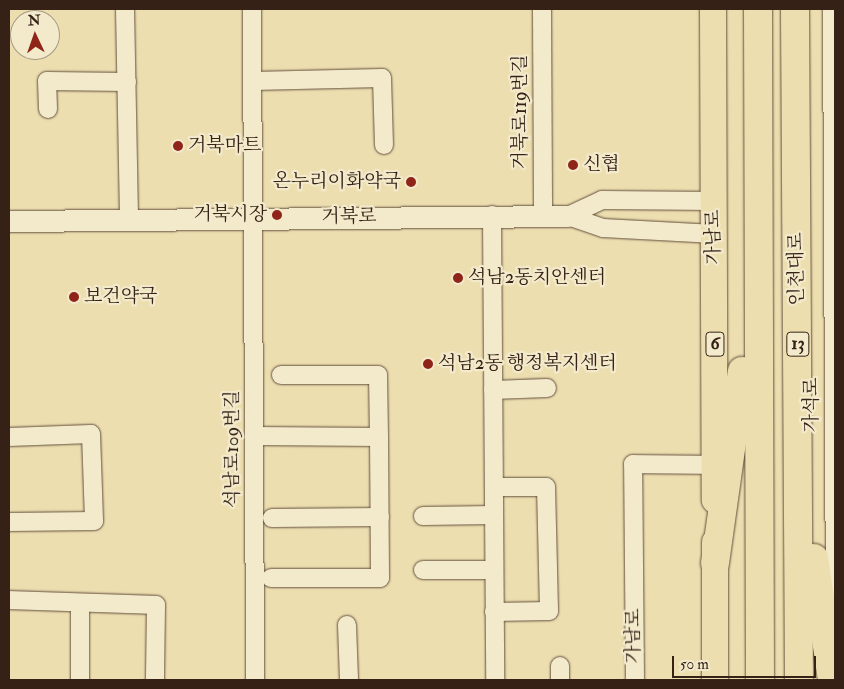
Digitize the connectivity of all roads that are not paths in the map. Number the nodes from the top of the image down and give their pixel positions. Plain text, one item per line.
1 (126, 9) edge
2 (252, 9) edge
3 (542, 9) edge
4 (713, 9) edge
5 (758, 9) edge
6 (795, 9) edge
7 (832, 9) edge
8 (253, 81) junction
9 (127, 82) junction
10 (48, 109) dead end
11 (384, 145) dead end
12 (714, 201) junction
13 (543, 214) junction
14 (492, 215) junction
15 (568, 216) junction
16 (253, 218) junction
17 (129, 220) junction
18 (9, 221) edge
19 (715, 234) junction
20 (756, 242) junction
21 (281, 375) dead end
22 (547, 388) dead end
23 (493, 390) junction
24 (9, 436) edge
25 (254, 436) junction
26 (379, 437) junction
27 (799, 454) junction
28 (715, 465) junction
29 (494, 487) junction
30 (494, 515) junction
31 (423, 516) dead end
32 (380, 517) junction
33 (272, 518) dead end
34 (9, 522) edge
35 (715, 564) junction
36 (423, 570) dead end
37 (494, 570) junction
38 (271, 578) dead end
39 (9, 600) edge
40 (80, 602) junction
41 (494, 612) junction
42 (347, 625) dead end
43 (80, 680) edge
44 (155, 680) edge
45 (255, 680) edge
46 (349, 680) edge
47 (495, 680) edge
48 (635, 680) edge
49 (715, 680) edge
50 (760, 680) edge
51 (799, 680) edge
52 (834, 680) edge

1 - 9 street
2 - 8 street, 석남로109번길
3 - 13 street, 거북로119번길
4 - 12 main road, 가남로 / 6
5 - 20 highway
6 - 27 highway, 인천대로 / 13
7 - 52 street, 가석로
8 - 11 street
8 - 16 street, 석남로109번길
9 - 10 street
9 - 17 street
12 - 15 street
12 - 19 main road, 가남로 / 6
13 - 14 street, 거북로
13 - 15 street, 거북로
14 - 16 street, 거북로
14 - 23 street
15 - 19 street
16 - 17 street, 거북로
16 - 25 street, 석남로109번길
17 - 18 street, 거북로
19 - 28 main road, 가남로 / 6
20 - 35 highway
20 - 50 highway
21 - 26 street
22 - 23 street
23 - 29 street
24 - 34 street
25 - 26 street
25 - 45 street, 석남로109번길
26 - 32 street
27 - 51 highway, 인천대로 / 13
27 - 52 highway
28 - 35 main road, 가남로 / 6
28 - 48 street, 가남로
29 - 30 street
29 - 41 street
30 - 31 street
30 - 37 street
32 - 33 street
32 - 38 street
35 - 49 main road, 가남로 / 6
36 - 37 street
37 - 41 street
39 - 40 street
40 - 43 street
40 - 44 street
41 - 47 street
42 - 46 street

